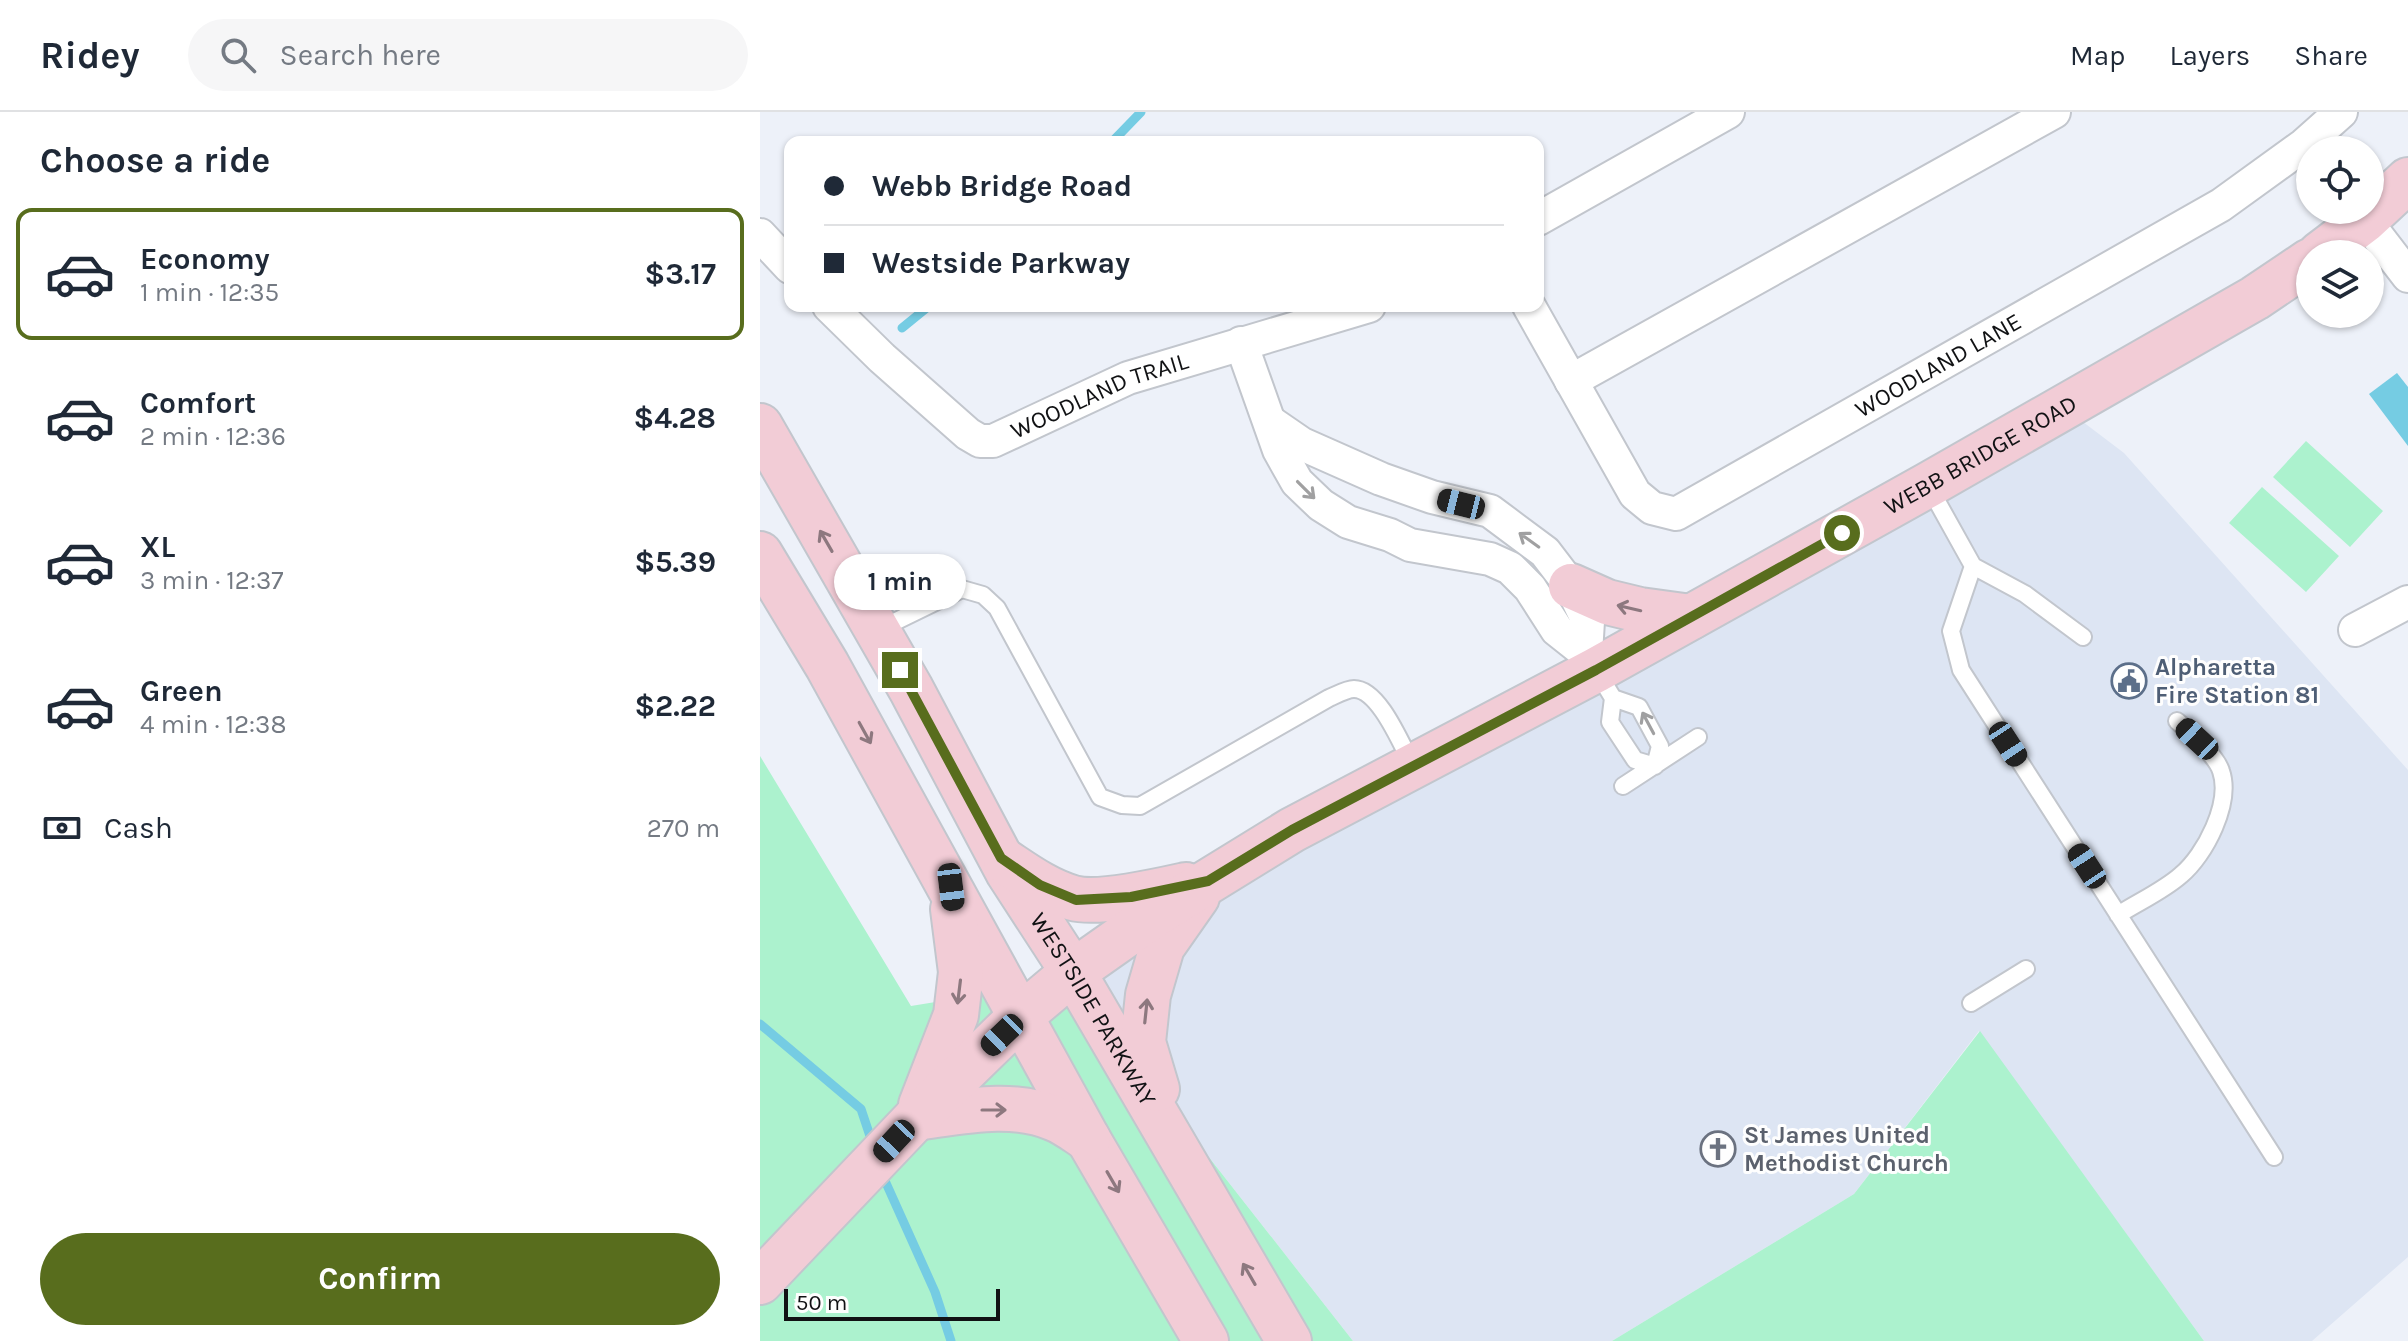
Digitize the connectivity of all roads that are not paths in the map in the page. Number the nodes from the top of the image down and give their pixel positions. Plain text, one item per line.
1 (1728, 112) edge
2 (2054, 112) edge
3 (2341, 112) edge
4 (2408, 180) edge
5 (2384, 202) edge
6 (1544, 216) edge
7 (2360, 224) edge
8 (2368, 224) edge
9 (760, 235) edge
10 (2339, 240) edge
11 (784, 261) edge
12 (2296, 270) edge
13 (2408, 276) edge
14 (835, 312) edge
15 (1348, 312) edge
16 (1532, 312) edge
17 (1241, 343) junction
18 (1571, 381) junction
19 (1270, 422) junction
20 (760, 426) edge
21 (1928, 485) junction
22 (1405, 488) junction
23 (1390, 535) junction
24 (760, 554) edge
25 (1973, 566) junction
26 (1571, 586) junction
27 (2408, 602) edge
28 (1691, 617) junction
29 (877, 630) junction
30 (2355, 630) dead end
31 (2083, 637) dead end
32 (1598, 674) junction
33 (2177, 721) dead end
34 (1698, 737) dead end
35 (1413, 765) junction
36 (1655, 766) junction
37 (1623, 786) dead end
38 (1001, 858) junction
39 (1208, 881) junction
40 (951, 887) junction
41 (2118, 915) junction
42 (2026, 969) dead end
43 (1073, 972) junction
44 (1971, 1003) dead end
45 (1022, 1015) junction
46 (916, 1118) junction
47 (1088, 1139) junction
48 (1171, 1141) junction
49 (2274, 1157) dead end
50 (760, 1282) edge
51 (1206, 1341) edge
52 (1289, 1341) edge

1 - 6 street
2 - 18 street
3 - 18 street, WOODLAND LANE
4 - 5 main road
7 - 10 main road
8 - 13 street
9 - 11 street
12 - 21 main road, WEBB BRIDGE ROAD
14 - 17 street, WOODLAND TRAIL
15 - 17 street, WOODLAND TRAIL
16 - 18 street, WOODLAND LANE
17 - 19 street
19 - 22 street
19 -> 23 street
29 -> 20 main road, WESTSIDE PARKWAY
21 - 25 lane
21 - 28 main road, WEBB BRIDGE ROAD
22 - 23 street
26 -> 22 street
23 - 32 street
24 -> 40 main road
25 - 31 lane
25 - 41 lane
28 -> 26 main road
26 - 32 street
27 - 30 street
28 - 32 main road, WEBB BRIDGE ROAD
29 - 35 lane
29 - 38 main road, WESTSIDE PARKWAY
32 - 35 main road, WEBB BRIDGE ROAD
32 - 36 lane
36 -> 32 lane
33 - 41 lane
34 - 36 lane
35 - 39 main road, WEBB BRIDGE ROAD
36 - 37 lane
38 - 39 main road
38 - 43 main road, WESTSIDE PARKWAY
39 - 43 main road, WEBB BRIDGE ROAD
48 -> 39 main road
40 - 45 main road
40 -> 46 main road
41 - 49 lane
42 - 44 lane
43 - 45 main road, WEBB BRIDGE ROAD
43 - 48 main road, WESTSIDE PARKWAY
45 - 46 main road, WEBB BRIDGE ROAD
45 - 47 main road
46 -> 47 main road
46 - 50 main road, WEBB BRIDGE ROAD
47 -> 51 main road
52 -> 48 main road, WESTSIDE PARKWAY

